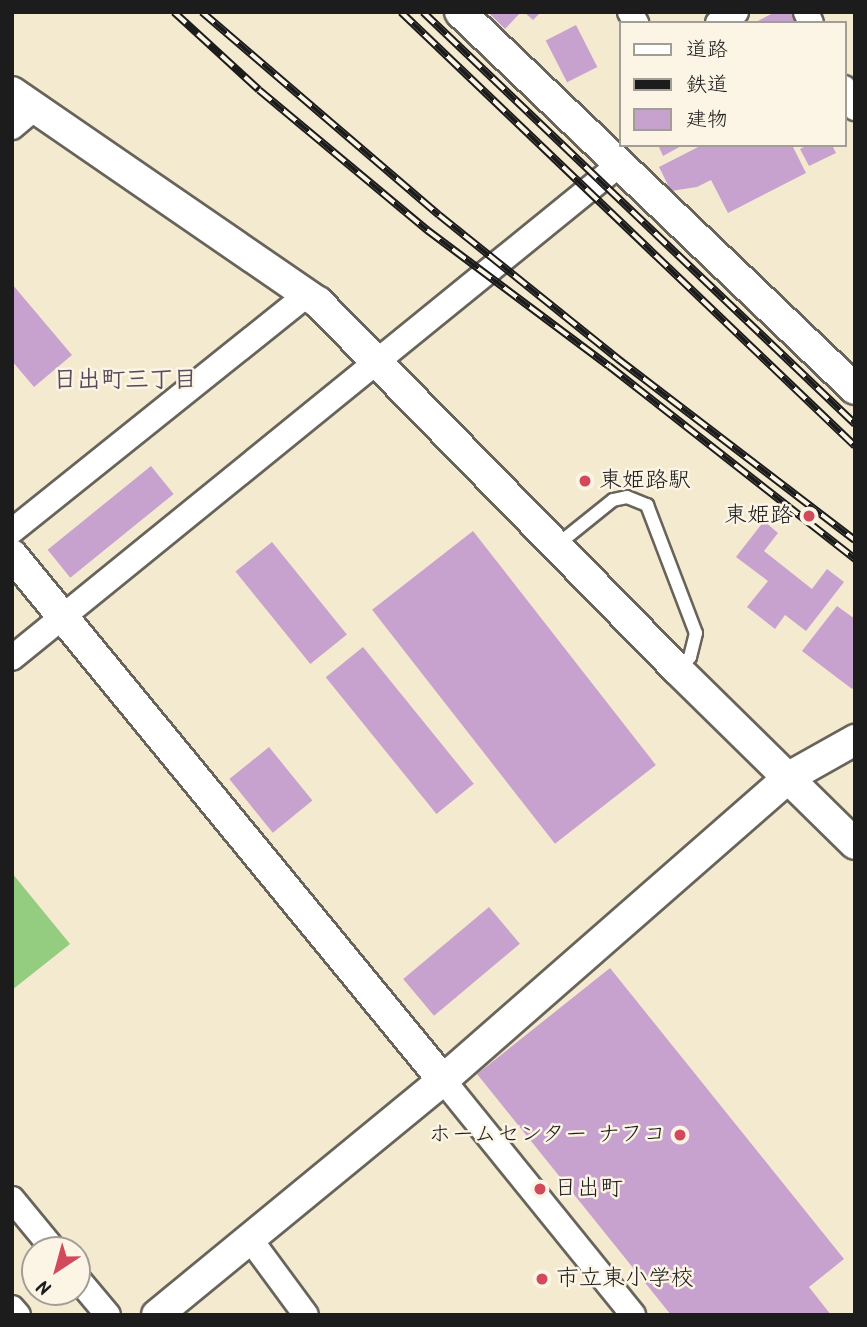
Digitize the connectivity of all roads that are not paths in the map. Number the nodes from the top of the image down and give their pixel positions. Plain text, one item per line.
1 (460, 12) edge
2 (846, 92) edge
3 (24, 100) edge
4 (855, 108) edge
5 (12, 127) edge
6 (620, 164) junction
7 (307, 295) junction
8 (378, 362) junction
9 (855, 389) edge
10 (12, 531) edge
11 (557, 545) junction
12 (12, 555) edge
13 (63, 617) junction
14 (12, 658) edge
15 (678, 670) junction
16 (855, 740) edge
17 (789, 777) junction
18 (855, 844) edge
19 (443, 1080) junction
20 (12, 1199) edge
21 (42, 1236) edge
22 (250, 1239) junction
23 (91, 1295) edge
24 (12, 1308) edge
25 (18, 1315) edge
26 (108, 1315) edge
27 (157, 1315) edge
28 (306, 1315) edge
29 (633, 1315) edge

1 - 6 street
2 - 4 street
3 - 5 street
3 - 7 street
6 - 8 street
6 - 9 street
7 - 8 street
7 - 10 street
8 - 11 street
8 - 13 street
11 - 15 street
11 - 15 lane
12 - 13 street
13 - 14 street
13 - 19 street
15 - 17 street
16 - 17 street
17 - 18 street
17 - 19 street
19 - 22 street
19 - 29 street
20 - 21 street
22 - 27 street
22 - 28 street
23 - 26 street
24 - 25 street

